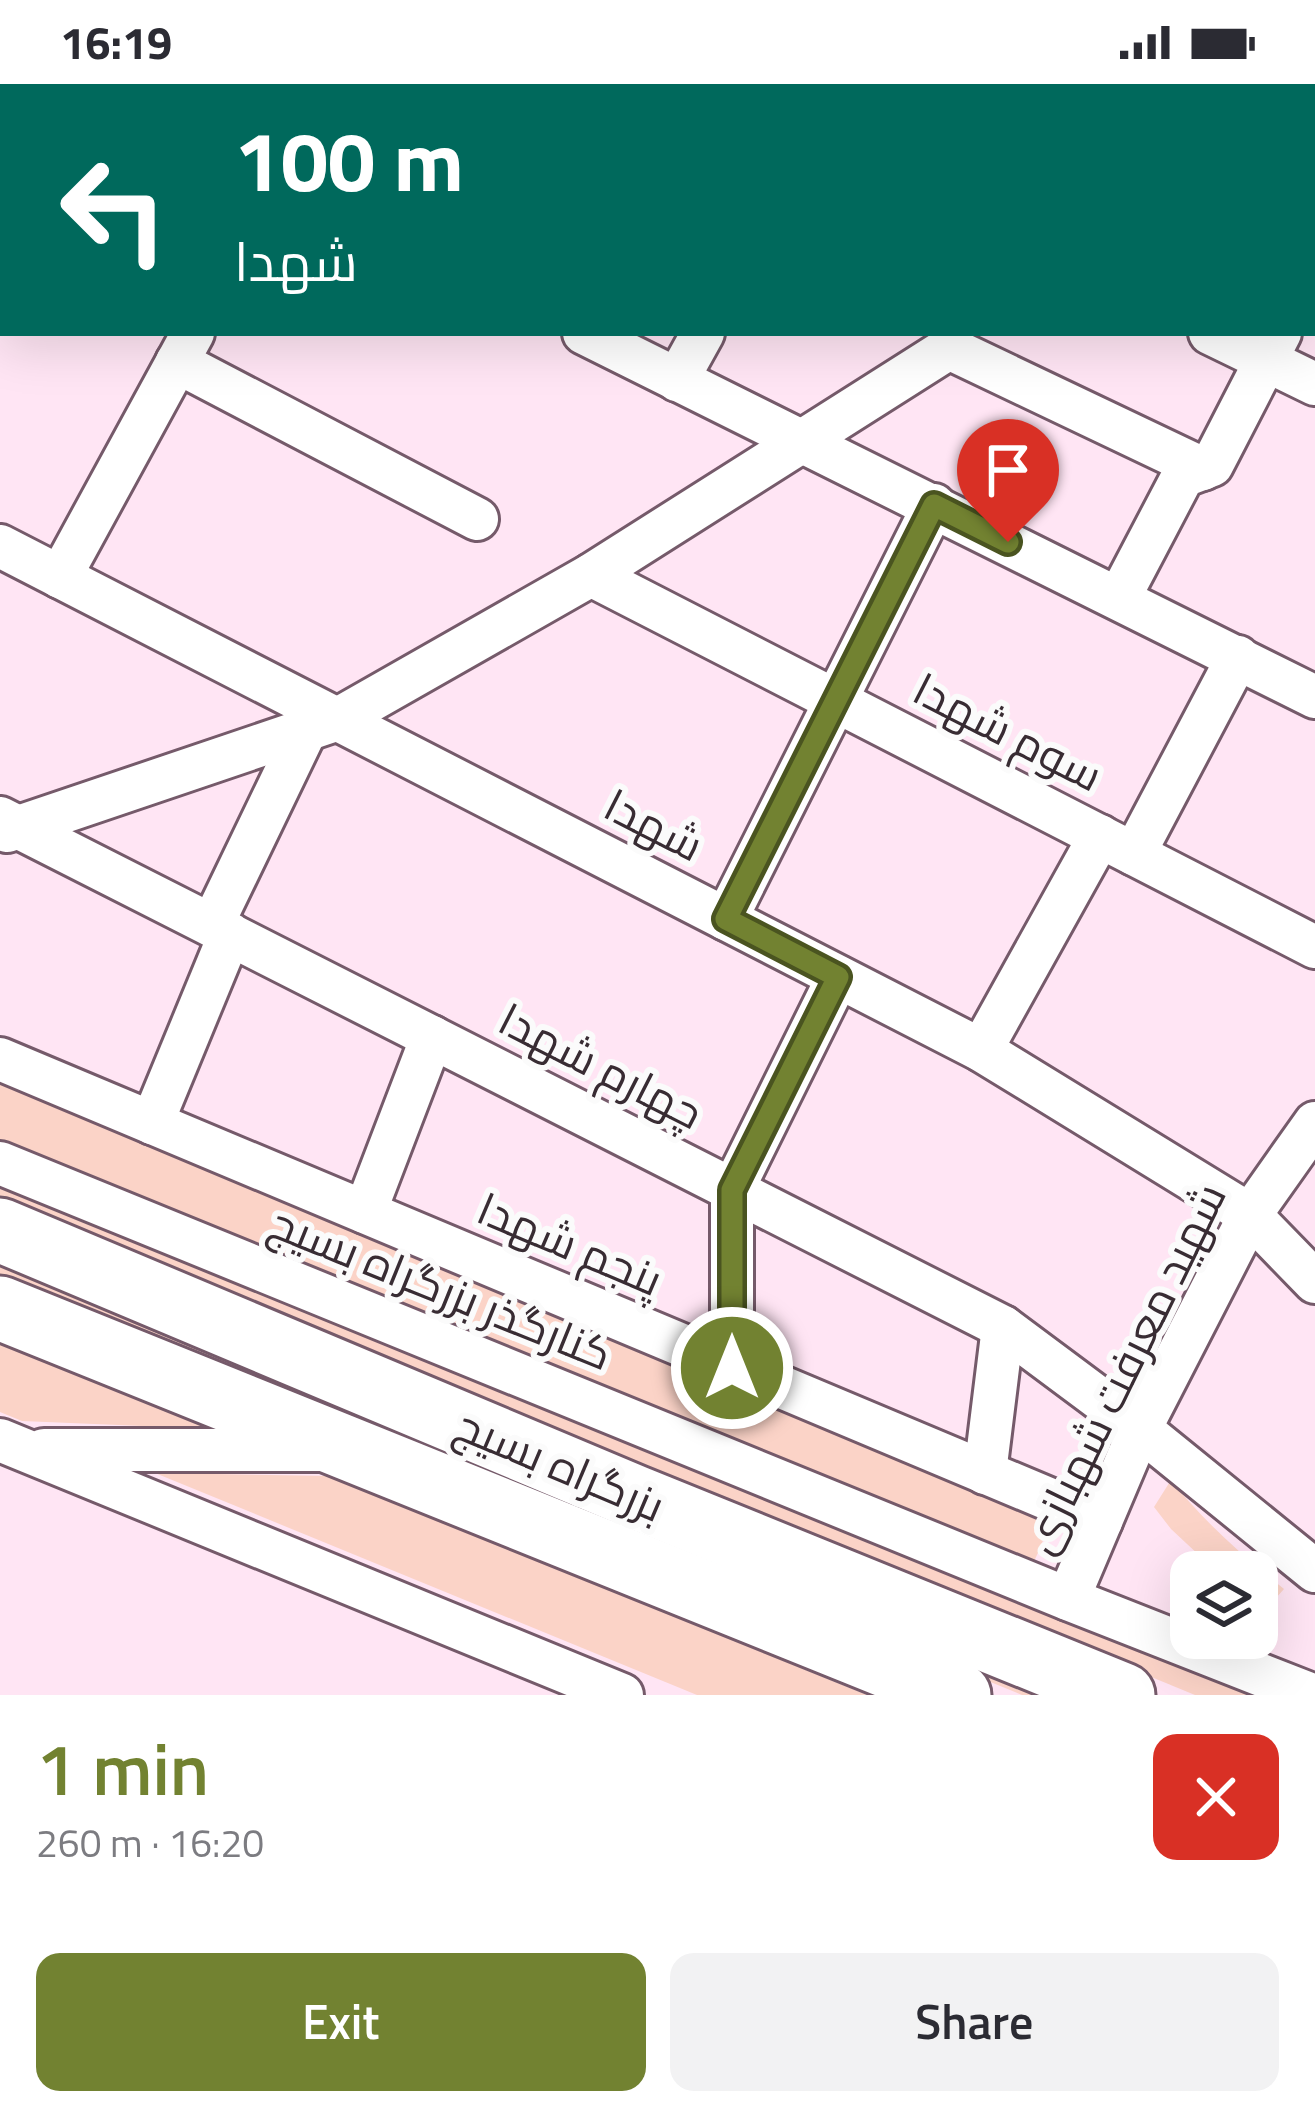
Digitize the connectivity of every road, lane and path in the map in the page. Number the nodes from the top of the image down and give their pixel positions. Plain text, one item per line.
1 (590, 336) edge
2 (702, 336) edge
3 (1225, 336) edge
4 (1273, 346) edge
5 (185, 347) edge
6 (677, 380) junction
7 (1315, 384) edge
8 (805, 441) junction
9 (1202, 469) junction
10 (934, 505) junction
11 (477, 519) dead end
12 (0, 546) edge
13 (591, 575) junction
14 (60, 577) junction
15 (1118, 598) junction
16 (1238, 657) junction
17 (1315, 697) edge
18 (837, 701) junction
19 (322, 725) junction
20 (6, 826) edge
21 (1117, 845) junction
22 (726, 919) junction
23 (221, 930) junction
24 (1315, 946) edge
25 (838, 977) junction
26 (432, 1037) junction
27 (981, 1050) junction
28 (0, 1059) edge
29 (152, 1123) junction
30 (1315, 1123) edge
31 (0, 1163) edge
32 (732, 1190) junction
33 (365, 1212) junction
34 (1250, 1215) junction
35 (0, 1230) edge
36 (1315, 1282) edge
37 (0, 1308) edge
38 (1003, 1327) junction
39 (732, 1368) junction
40 (1140, 1430) junction
41 (13, 1445) edge
42 (350, 1449) junction
43 (985, 1473) junction
44 (1101, 1521) junction
45 (1315, 1571) edge
46 (1068, 1599) junction
47 (579, 1687) edge
48 (622, 1695) edge
49 (959, 1695) edge
50 (1123, 1695) edge
51 (1312, 1695) edge

1 - 6 street
2 - 6 street
3 - 4 street
4 - 7 street
4 - 9 street
5 - 11 street
5 - 14 street
6 - 8 street
8 - 9 street
8 - 10 street
8 - 13 street
9 - 15 street
10 - 15 street
10 - 18 street
12 - 14 street, شهدا
13 - 18 street, سوم شهدا
13 - 19 street
14 - 19 street, شهدا
15 - 16 street
16 - 17 street
16 - 21 street
18 - 21 street, سوم شهدا
18 - 22 street
19 - 20 street
19 - 22 street, شهدا
19 - 23 street
20 - 23 street, چهارم شهدا
21 - 24 street, سوم شهدا
21 - 27 street
22 - 25 street, شهدا
23 - 26 street, چهارم شهدا
23 - 29 street
25 - 27 street, شهدا
25 - 32 street
26 - 32 street, چهارم شهدا
26 - 33 street
27 - 34 street, شهدا
28 - 29 street, پنجم شهدا
29 - 33 street, پنجم شهدا
30 - 34 street, شهید معرفت شهبازی
31 - 46 street, کنارگذر بزرگراه بسیج
32 - 38 street, چهارم شهدا
32 - 39 street
33 - 39 street, پنجم شهدا
34 - 36 street, شهدا
34 - 40 street, شهید معرفت شهبازی
35 - 50 highway, بزرگراه بسیج
37 - 42 highway, بزرگراه بسیج
38 - 40 street, چهارم شهدا
38 - 43 street
39 - 43 street, پنجم شهدا
40 - 44 street, شهید معرفت شهبازی
40 - 45 street, چهارم شهدا
41 - 42 street
41 - 47 street
42 - 49 highway, بزرگراه بسیج
43 - 44 street, پنجم شهدا
44 - 46 street, شهید معرفت شهبازی
46 - 51 street, کنارگذر بزرگراه بسیج
47 - 48 street

